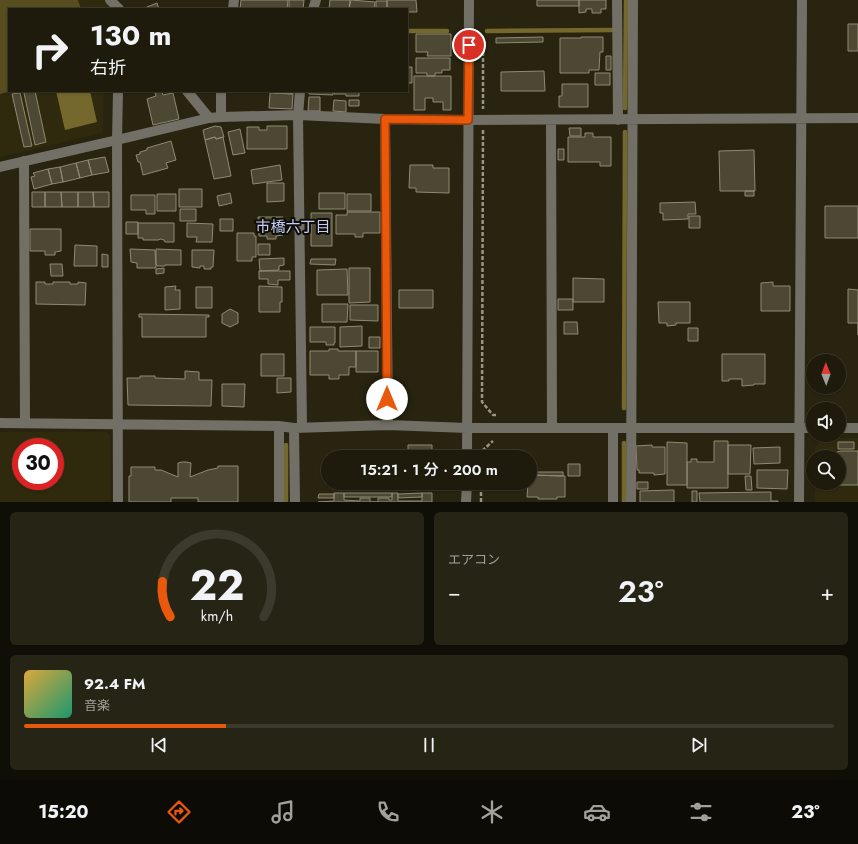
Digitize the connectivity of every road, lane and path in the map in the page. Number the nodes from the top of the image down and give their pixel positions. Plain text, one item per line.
1 (110, 0) edge
2 (469, 0) edge
3 (617, 0) edge
4 (633, 0) edge
5 (802, 0) edge
6 (118, 8) edge
7 (483, 40) dead end
8 (118, 92) edge
9 (187, 92) edge
10 (221, 92) edge
11 (300, 92) edge
12 (298, 115) junction
13 (222, 117) junction
14 (209, 118) junction
15 (801, 118) junction
16 (858, 118) edge
17 (385, 119) junction
18 (468, 120) junction
19 (484, 120) junction
20 (551, 120) junction
21 (618, 120) junction
22 (632, 120) junction
23 (117, 140) junction
24 (24, 161) junction
25 (0, 167) edge
26 (501, 416) dead end
27 (0, 423) edge
28 (25, 423) junction
29 (119, 424) junction
30 (388, 425) junction
31 (279, 426) junction
32 (298, 428) junction
33 (467, 428) junction
34 (552, 428) junction
35 (612, 428) junction
36 (631, 428) junction
37 (800, 428) junction
38 (806, 428) edge
39 (846, 428) edge
40 (858, 428) edge
41 (467, 450) edge
42 (466, 490) edge
43 (481, 490) edge
44 (118, 502) edge
45 (279, 502) edge
46 (294, 502) edge
47 (466, 502) edge
48 (481, 502) edge
49 (613, 502) edge
50 (631, 502) edge
51 (799, 502) edge

1 - 6 street
2 - 18 street
3 - 21 street
4 - 22 street
5 - 15 street
7 - 19 path
8 - 23 street
9 - 14 street
10 - 13 street
11 - 12 street
12 - 13 street
12 - 17 street
12 - 32 street
13 - 14 street
14 - 23 street
15 - 16 street
15 - 22 street
15 - 37 street
17 - 18 street
17 - 30 street
18 - 19 street
18 - 33 street
19 - 20 street
19 - 26 path
20 - 21 street
20 - 34 street
21 - 22 street
22 - 36 street
23 - 24 street
23 - 29 street
24 - 25 street
24 - 28 street
27 - 28 street
28 - 29 street
29 - 31 street
29 - 44 street
30 - 32 street
30 - 33 street
31 - 32 street
31 - 45 street
32 - 46 street
33 - 34 street
33 - 41 street
34 - 35 street
35 - 36 street
35 - 49 street
36 - 37 street
36 - 50 street
37 - 38 street
37 - 51 street
39 - 40 street
42 - 47 street
43 - 48 path

